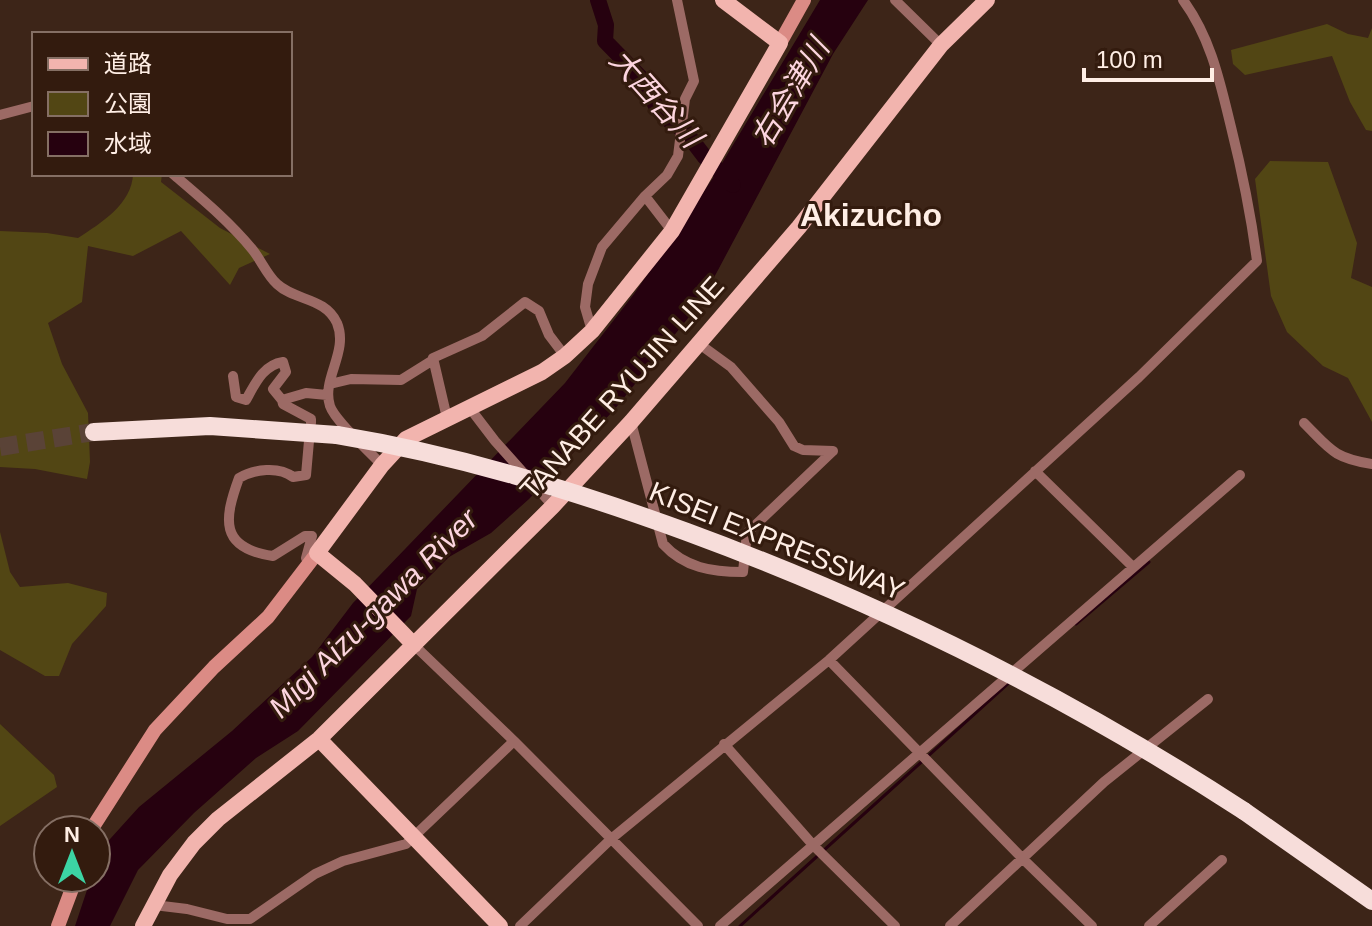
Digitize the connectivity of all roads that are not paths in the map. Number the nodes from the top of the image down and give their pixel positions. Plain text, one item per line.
1 (677, 0) edge
2 (723, 0) edge
3 (804, 0) edge
4 (895, 0) edge
5 (987, 0) edge
6 (1183, 0) edge
7 (780, 43) junction
8 (941, 45) junction
9 (32, 107) edge
10 (0, 115) edge
11 (175, 176) edge
12 (645, 196) junction
13 (672, 231) junction
14 (592, 331) junction
15 (698, 343) junction
16 (565, 356) junction
17 (433, 360) junction
18 (233, 376) dead end
19 (329, 390) junction
20 (282, 400) junction
21 (469, 407) junction
22 (447, 418) junction
23 (631, 422) junction
24 (311, 423) dead end
25 (1304, 423) dead end
26 (94, 432) tunnel mouth
27 (309, 441) dead end
28 (1372, 464) edge
29 (382, 465) junction
30 (1035, 471) junction
31 (1240, 475) dead end
32 (547, 500) junction
33 (313, 559) junction
34 (1132, 566) junction
35 (411, 642) junction
36 (829, 660) junction
37 (1208, 699) dead end
38 (319, 739) junction
39 (514, 741) junction
40 (724, 744) junction
41 (919, 752) junction
42 (101, 814) edge
43 (413, 838) junction
44 (611, 839) junction
45 (813, 845) junction
46 (1023, 859) junction
47 (1222, 860) dead end
48 (71, 894) edge
49 (1372, 901) edge
50 (154, 905) junction
51 (62, 924) edge
52 (143, 926) edge
53 (500, 926) edge
54 (520, 926) edge
55 (698, 926) edge
56 (720, 926) edge
57 (895, 926) edge
58 (950, 926) edge
59 (1092, 926) edge
60 (1149, 926) edge

1 - 12 street
2 - 7 main road
3 - 7 street
4 - 8 street
5 - 8 main road, TANABE RYUJIN LINE
6 - 30 street
7 - 13 main road
8 - 15 main road, TANABE RYUJIN LINE
9 - 10 street
11 - 19 street
12 - 13 street
12 - 14 street
13 - 14 main road
14 - 16 main road
15 - 23 main road, TANABE RYUJIN LINE
15 - 23 street
16 - 17 street
16 - 21 main road
17 - 19 street
17 - 22 street
18 - 20 street
19 - 20 street
19 - 29 street
20 - 24 street
21 - 22 main road
21 - 32 street, bridge
22 - 29 main road
23 - 32 main road, TANABE RYUJIN LINE
25 - 28 street
26 - 49 highway, KISEI EXPRESSWAY, bridge
27 - 33 street
29 - 33 main road
30 - 34 street
30 - 36 street
31 - 34 street
32 - 35 main road, TANABE RYUJIN LINE
33 - 35 main road
33 - 42 street
34 - 41 street
35 - 38 main road, TANABE RYUJIN LINE
35 - 39 street
36 - 40 street
36 - 41 street
37 - 46 street
38 - 43 main road
38 - 50 main road, TANABE RYUJIN LINE
39 - 43 street
39 - 44 street
40 - 44 street
40 - 45 street
41 - 45 street
41 - 46 street
43 - 50 street
43 - 53 main road
44 - 54 street
44 - 55 street
45 - 56 street
45 - 57 street
46 - 58 street
46 - 59 street
47 - 60 street
48 - 51 street
50 - 52 main road, TANABE RYUJIN LINE

